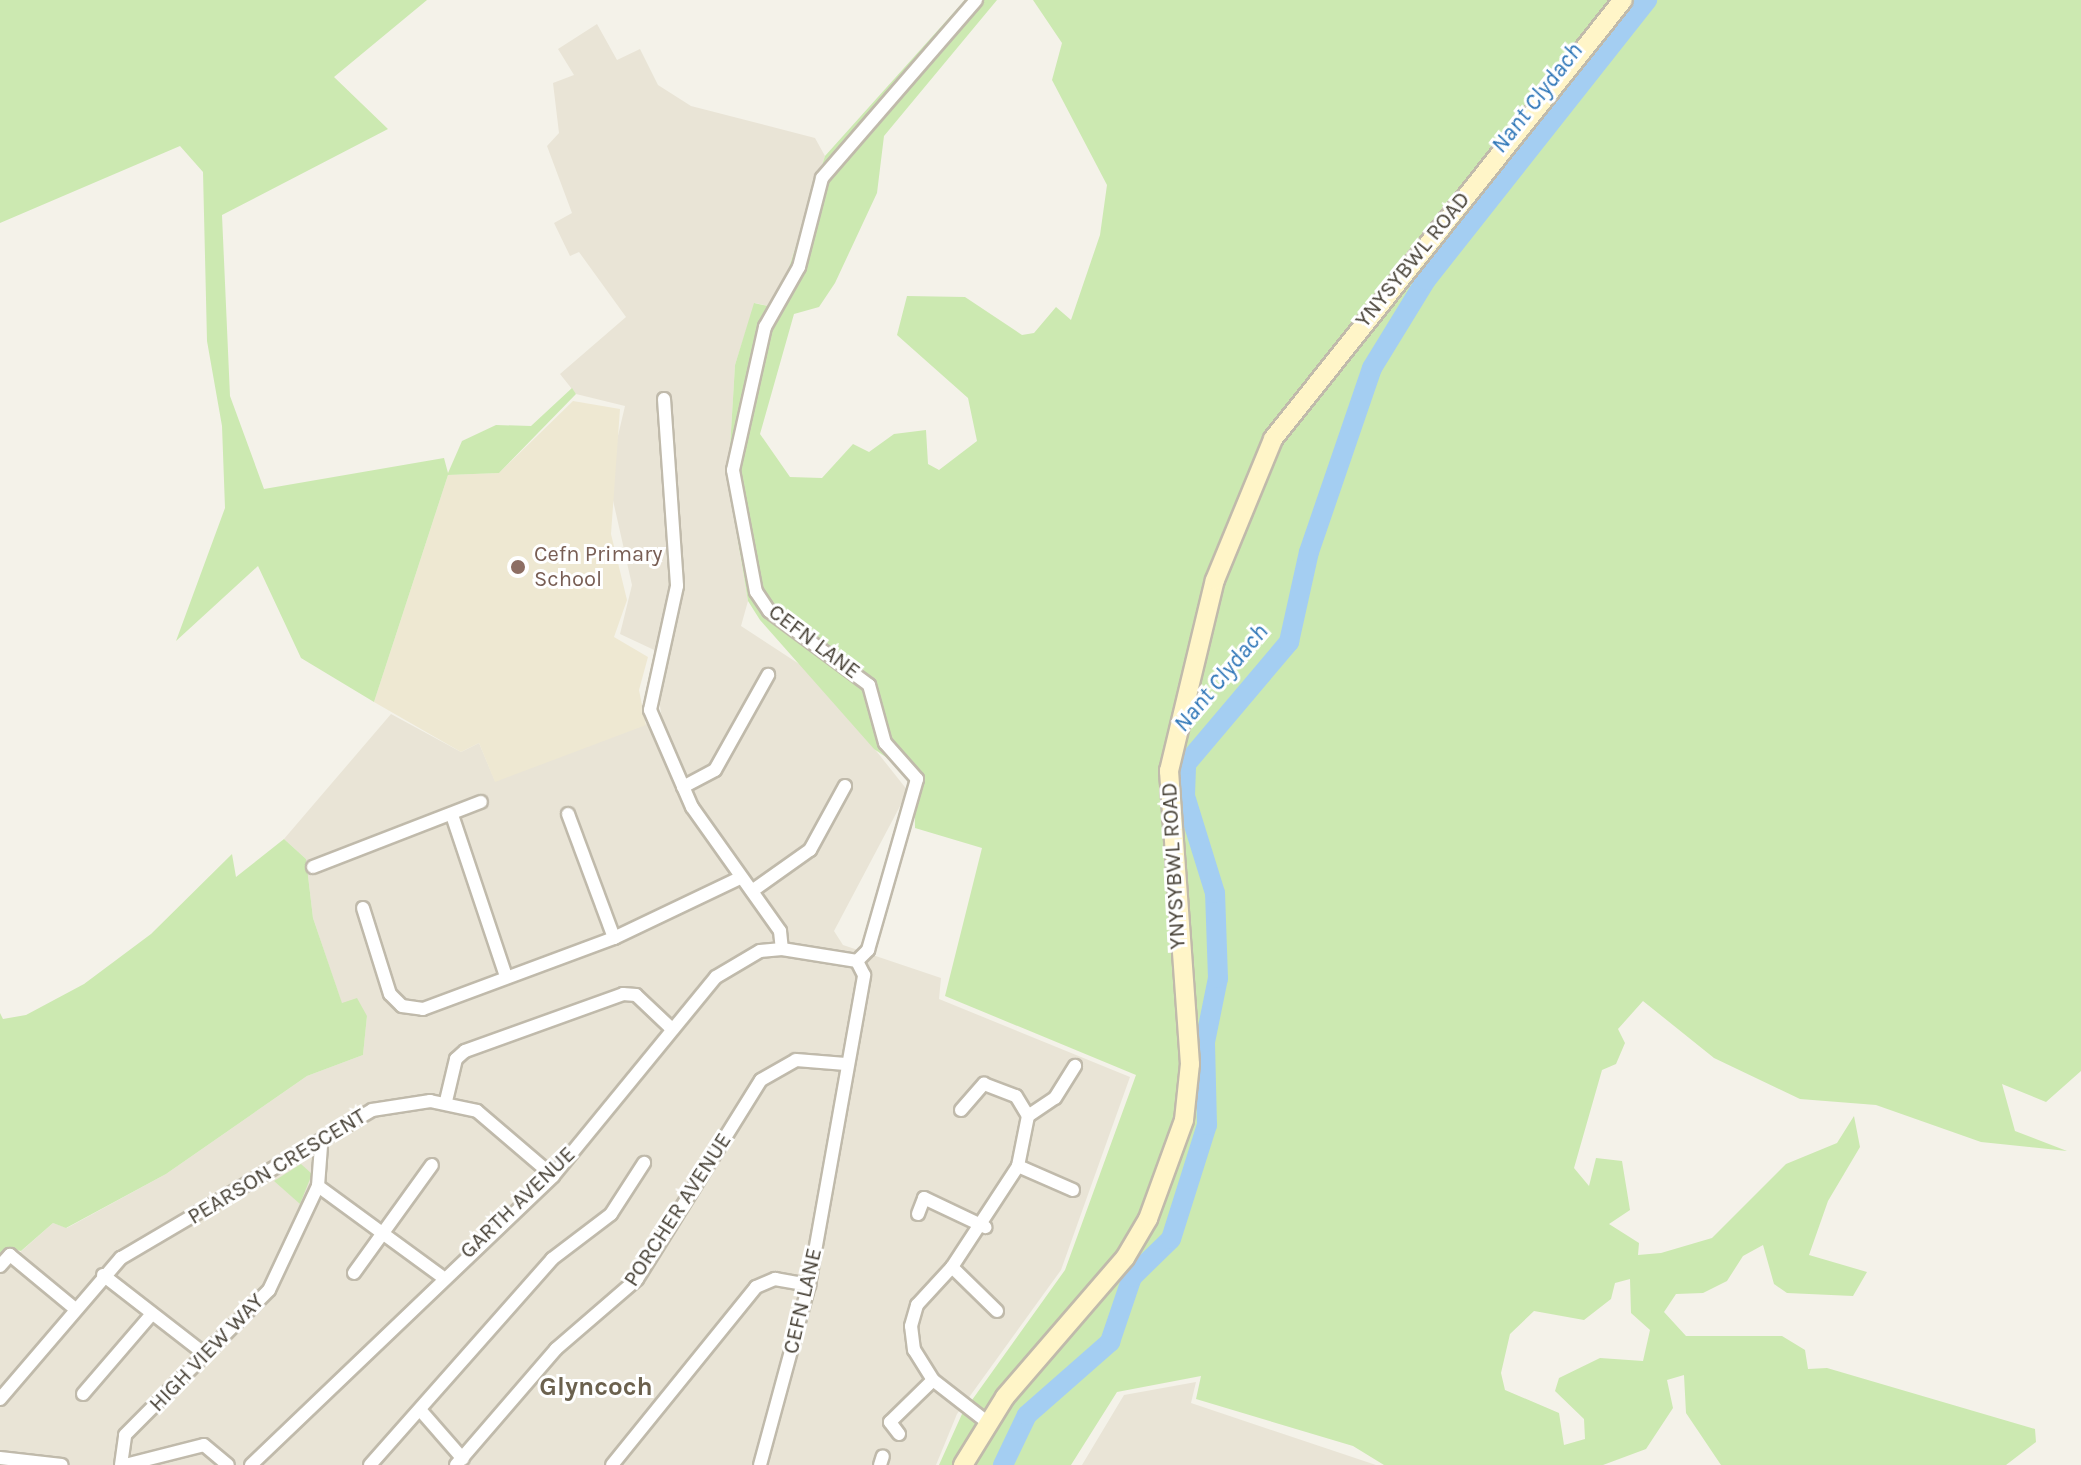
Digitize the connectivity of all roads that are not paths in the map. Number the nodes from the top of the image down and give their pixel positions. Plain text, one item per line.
1 (976, 0) edge
2 (1623, 0) edge
3 (664, 399) dead end
4 (768, 675) dead end
5 (845, 786) dead end
6 (683, 787) junction
7 (481, 802) dead end
8 (568, 814) dead end
9 (452, 815) junction
10 (313, 867) dead end
11 (740, 878) junction
12 (752, 891) junction
13 (363, 908) dead end
14 (614, 938) junction
15 (782, 949) junction
16 (857, 961) junction
17 (506, 976) junction
18 (672, 1029) junction
19 (846, 1064) junction
20 (1075, 1066) dead end
21 (446, 1101) junction
22 (961, 1110) dead end
23 (1028, 1116) junction
24 (321, 1146) junction
25 (644, 1163) dead end
26 (432, 1165) dead end
27 (1018, 1166) junction
28 (553, 1176) junction
29 (318, 1186) junction
30 (1066, 1191) dead end
31 (918, 1214) dead end
32 (985, 1227) junction
33 (386, 1230) junction
34 (0, 1266) edge
35 (952, 1267) junction
36 (354, 1273) dead end
37 (103, 1275) junction
38 (441, 1276) junction
39 (809, 1285) junction
40 (74, 1308) junction
41 (990, 1309) dead end
42 (151, 1315) junction
43 (206, 1355) junction
44 (933, 1380) junction
45 (83, 1394) dead end
46 (0, 1399) edge
47 (422, 1412) junction
48 (987, 1422) junction
49 (899, 1434) dead end
50 (0, 1458) edge
51 (460, 1462) edge
52 (37, 1464) edge
53 (62, 1465) edge
54 (123, 1465) edge
55 (228, 1465) edge
56 (251, 1465) edge
57 (370, 1465) edge
58 (612, 1465) edge
59 (760, 1465) edge
60 (963, 1465) edge

1 - 16 street, CEFN LANE
2 - 48 main road, YNYSYBWL ROAD
3 - 6 street
4 - 6 street
5 - 12 street
6 - 11 street
7 - 9 street
8 - 14 street
9 - 10 street
9 - 17 street
11 - 12 street
11 - 14 street
12 - 15 street
13 - 17 street
14 - 17 street
15 - 16 street
15 - 18 street, GARTH AVENUE
16 - 19 street, CEFN LANE
18 - 21 street
18 - 28 street, GARTH AVENUE
19 - 39 street, CEFN LANE
19 - 51 street, PORCHER AVENUE
20 - 23 street
21 - 24 street, PEARSON CRESCENT
21 - 28 street, PEARSON CRESCENT
22 - 23 street
23 - 27 street
24 - 29 street, HIGH VIEW WAY
24 - 37 street, PEARSON CRESCENT
25 - 47 street
26 - 33 street
27 - 30 street
27 - 32 street
28 - 38 street, GARTH AVENUE
29 - 33 street
29 - 43 street, HIGH VIEW WAY
31 - 32 street
32 - 35 street
33 - 36 street
33 - 38 street
34 - 40 street
35 - 41 street
35 - 44 street
37 - 40 street, PEARSON CRESCENT
37 - 42 street
38 - 56 street, GARTH AVENUE
39 - 58 street
39 - 59 street, CEFN LANE
40 - 46 street, PEARSON CRESCENT
42 - 43 street
42 - 45 street
43 - 54 street, HIGH VIEW WAY
44 - 48 street
44 - 49 street
47 - 51 street
47 - 57 street
48 - 60 main road, YNYSYBWL ROAD
50 - 52 street
52 - 53 street
54 - 55 street

